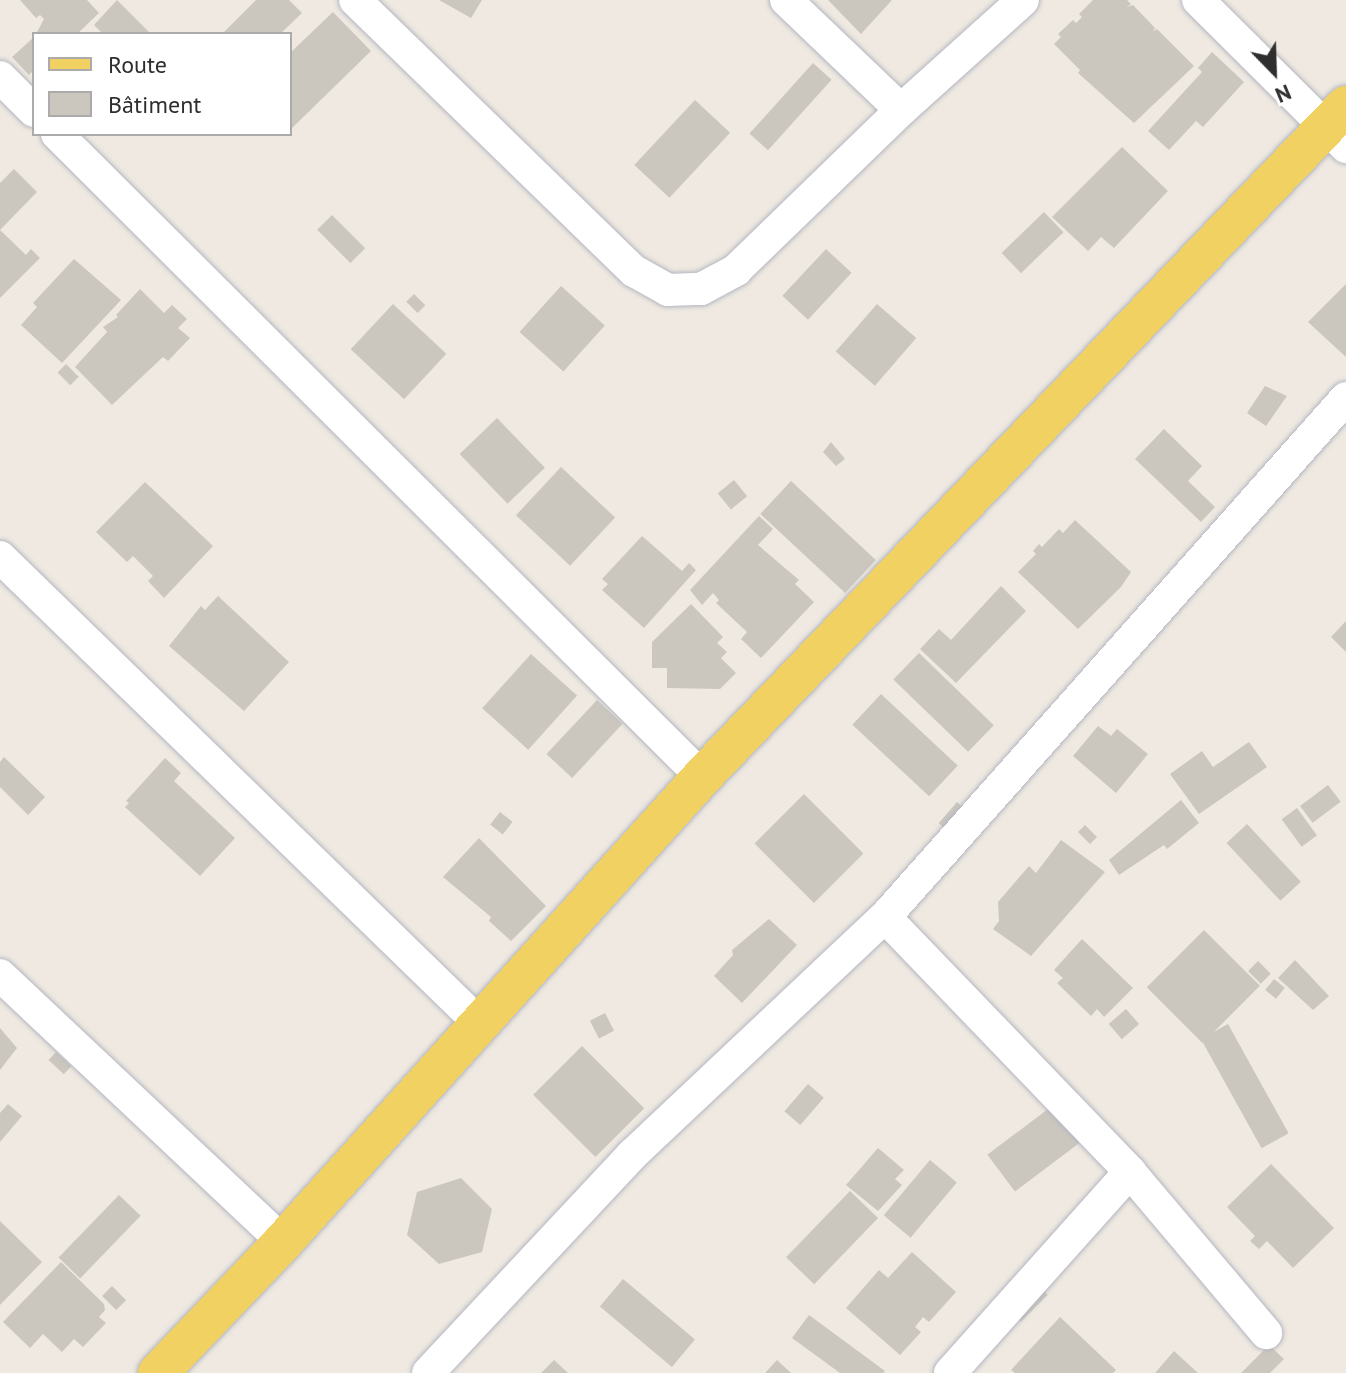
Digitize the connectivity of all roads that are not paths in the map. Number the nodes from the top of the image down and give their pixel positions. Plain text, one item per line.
1 (355, 0) edge
2 (786, 0) edge
3 (1023, 0) edge
4 (1198, 0) edge
5 (0, 77) edge
6 (32, 109) edge
7 (901, 110) junction
8 (1339, 126) edge
9 (59, 136) edge
10 (1346, 398) edge
11 (0, 557) edge
12 (702, 777) junction
13 (885, 917) junction
14 (0, 975) edge
15 (478, 1022) junction
16 (1130, 1172) junction
17 (283, 1242) junction
18 (1266, 1333) dead end
19 (158, 1373) edge
20 (428, 1373) edge
21 (950, 1373) edge

1 - 7 street
2 - 7 street
3 - 7 street
4 - 8 street
5 - 6 street
8 - 12 main road
9 - 12 street
10 - 13 street
11 - 15 street
12 - 15 main road
13 - 16 street
13 - 20 street
14 - 17 street
15 - 17 main road
16 - 18 street
16 - 21 street
17 - 19 main road

